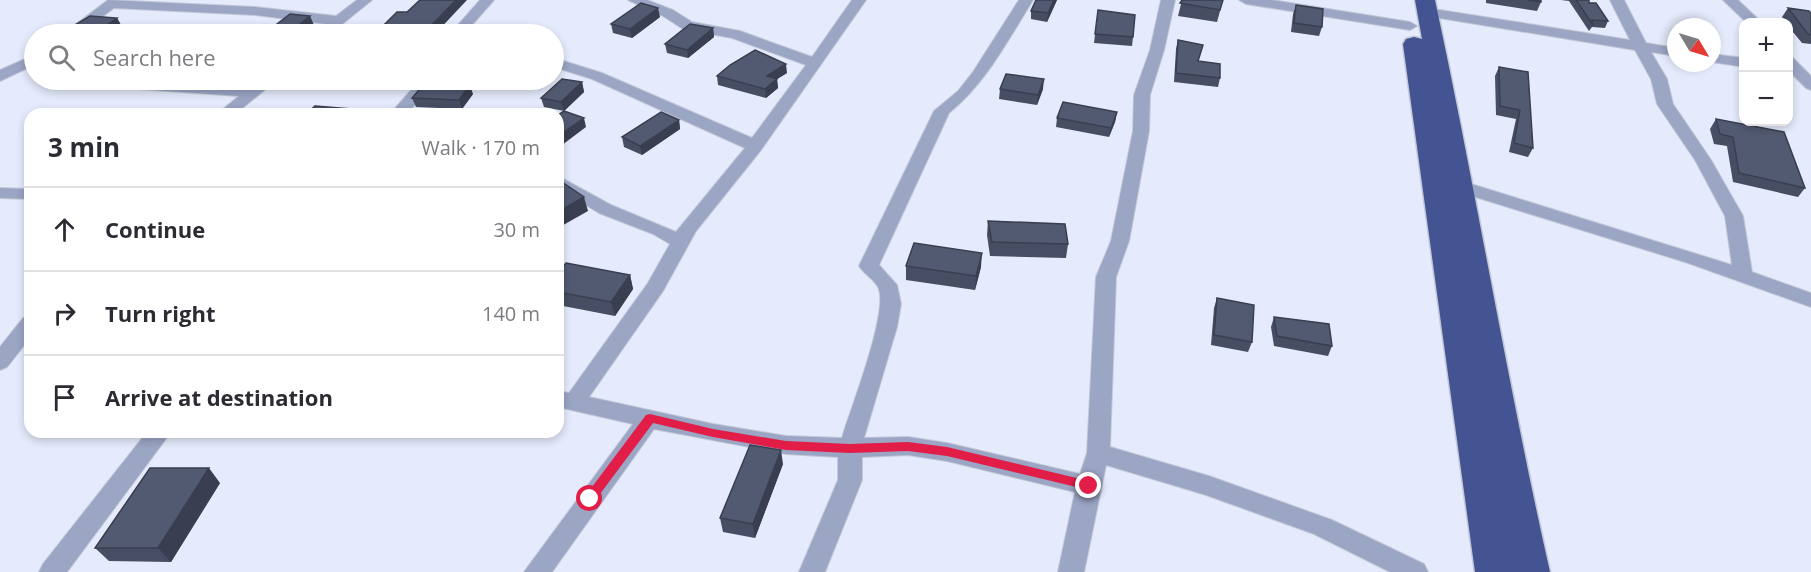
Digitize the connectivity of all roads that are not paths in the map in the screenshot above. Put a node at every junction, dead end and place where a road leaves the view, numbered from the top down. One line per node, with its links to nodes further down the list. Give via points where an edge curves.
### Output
1 (365, 0): 13 (street)
2 (487, 0): 16 (street)
3 (635, 0): 21 (street, via 672,9 688,26 735,34)
4 (859, 0): 21 (street)
5 (1026, 0): 47 (street, via 979,74 942,111 872,256 869,266 887,285 891,304)
6 (1168, 0): 48 (street, via 1142,95 1141,131 1120,241 1106,277)
7 (1246, 0): 11 (street)
8 (1617, 0): 17 (street)
9 (1730, 0): 12 (street)
10 (114, 2): 13 (street, via 255,10); 14 (street)
11 (1417, 9): 17 (street); 36 (highway); 55 (highway, via 1434,165 1477,473)
12 (1750, 18)
13 (339, 21): 15 (street)
14 (84, 24)
15 (335, 24)
16 (466, 24)
17 (1640, 46): 18 (street); 40 (street, via 1651,61 1668,110 1703,160 1734,216)
18 (1667, 50)
19 (1721, 59): 20 (street)
20 (1739, 62)
21 (815, 63): 34 (street)
22 (24, 64): 25 (street)
23 (564, 66): 34 (street)
24 (1793, 68): 27 (street)
25 (2, 75): 26 (street)
26 (24, 76)
27 (1811, 85)
28 (225, 90): 31 (street)
29 (256, 90): 31 (street)
30 (419, 90): 33 (street)
31 (254, 92): 32 (street)
32 (233, 108)
33 (403, 108)
34 (755, 146): 39 (street, via 688,228)
35 (564, 185): 39 (street, via 605,209)
36 (1462, 187): 40 (street); 56 (highway)
37 (0, 193): 38 (street)
38 (24, 194)
39 (681, 243): 44 (street, via 656,286)
40 (1743, 275): 41 (street)
41 (1811, 300)
42 (24, 331): 43 (street)
43 (0, 362)
44 (566, 400): 45 (street)
45 (650, 418): 47 (street, via 786,445); 51 (street)
46 (155, 438): 50 (street)
47 (850, 448): 49 (street, via 908,446 947,452); 52 (street, via 850,480)
48 (1098, 453): 49 (street); 54 (street, via 1209,486 1323,527)
49 (1089, 486): 53 (street)
50 (52, 572)
51 (537, 572)
52 (812, 572)
53 (1071, 572)
54 (1415, 572)
55 (1495, 572)
56 (1530, 572)

